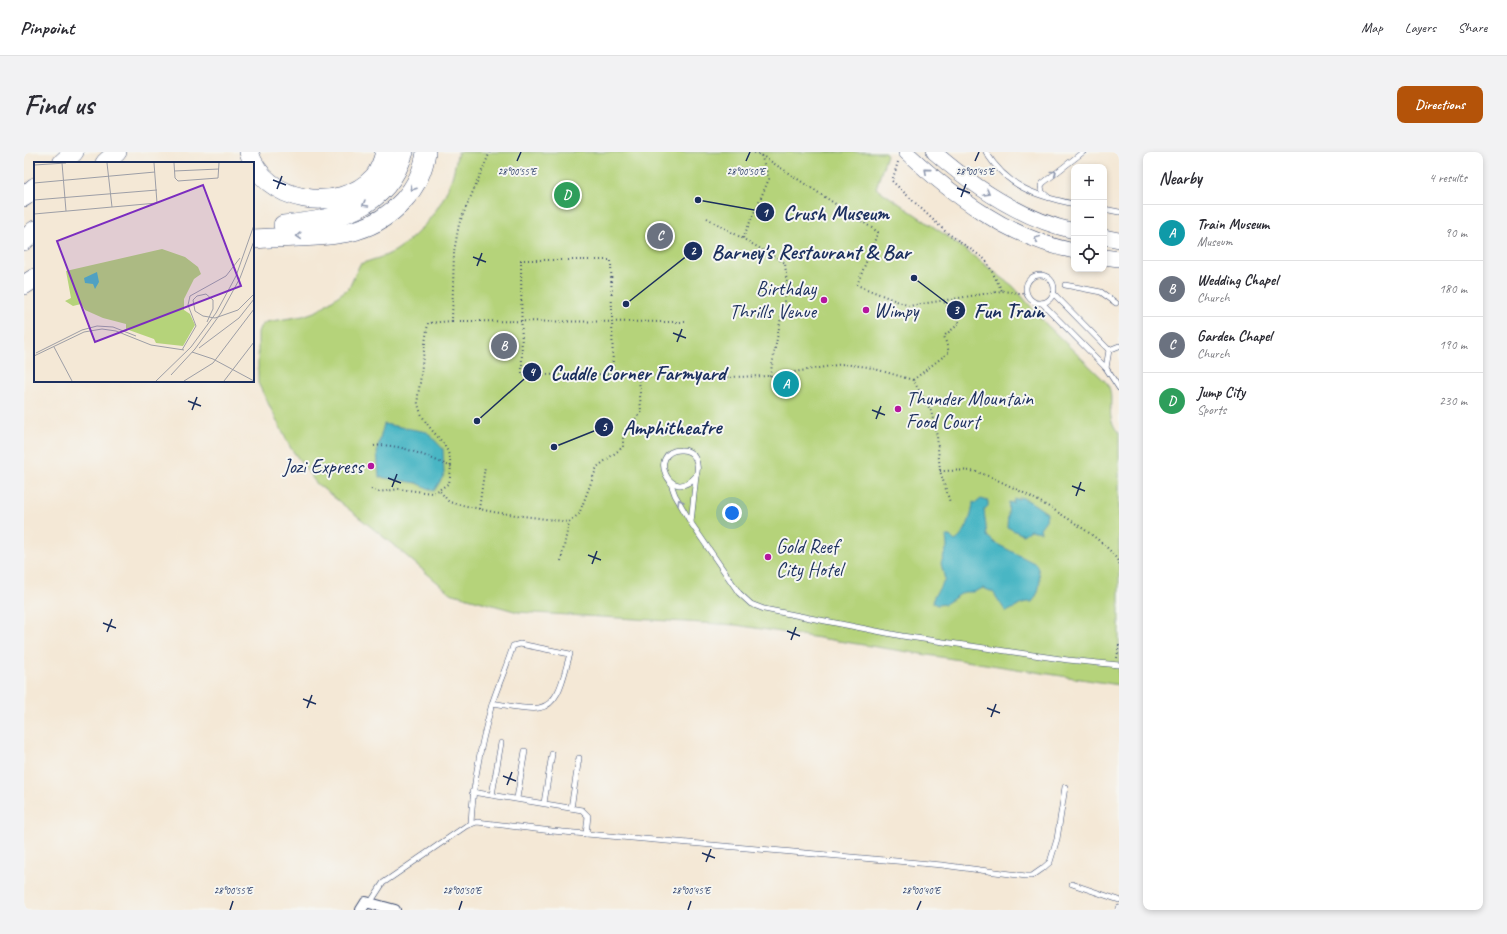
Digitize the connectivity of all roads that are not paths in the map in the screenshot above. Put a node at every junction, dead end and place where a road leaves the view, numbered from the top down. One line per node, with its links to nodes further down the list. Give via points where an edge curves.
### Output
1 (74, 152): 11 (highway)
2 (117, 152): 12 (highway)
3 (249, 152): 4 (highway, via 262,174 276,188 293,197 316,200 340,196 360,188 374,176)
4 (385, 152)
5 (404, 152): 19 (highway, one-way to 19, via 388,184 370,201 351,212 333,218)
6 (426, 152): 23 (highway, one-way to 23, via 421,171 402,203 373,224 339,233)
7 (934, 152): 20 (main road, one-way to 20, via 975,185 1005,204)
8 (986, 152): 15 (lane, via 1010,181 1039,196)
9 (1083, 152): 15 (lane, one-way to 9, via 1042,192 1043,183)
10 (902, 156): 26 (main road, one-way to 10, via 1020,232 989,216)
11 (63, 162)
12 (106, 162)
13 (34, 188): 14 (highway)
14 (24, 197)
15 (1051, 199): 16 (lane)
16 (1071, 203)
17 (1107, 210): 18 (lane)
18 (1119, 212)
19 (254, 227)
20 (1071, 230)
21 (34, 231): 25 (highway)
22 (1107, 238): 24 (main road)
23 (254, 239)
24 (1119, 240)
25 (24, 241)
26 (1071, 250)
27 (1107, 257): 28 (main road)
28 (1119, 259)
29 (34, 279): 30 (highway)
30 (24, 284)
31 (1065, 285): 34 (lane, via 1101,292)
32 (1053, 293): 33 (lane, via 1050,299); 33 (lane, via 1052,282 1045,277 1036,276 1029,281 1027,294 1033,301); 36 (lane)
33 (1042, 303): 37 (lane)
34 (1116, 303)
35 (1119, 346): 36 (lane)
36 (1109, 350): 37 (lane)
37 (1106, 368): 38 (lane)
38 (1119, 388)
39 (696, 476): 40 (lane, via 687,484 675,484); 40 (lane, via 698,465 693,454 676,450 664,461 664,472); 41 (lane)
40 (670, 481): 41 (lane, one-way to 40)
41 (691, 523): 42 (lane, via 739,593 751,604 764,610 902,636)
42 (1118, 665)
43 (492, 703): 43 (lane, via 538,709 551,704 558,693 570,654 516,644); 49 (lane)
44 (501, 743): 50 (lane)
45 (525, 751): 51 (lane)
46 (552, 754): 52 (lane)
47 (579, 758): 53 (lane)
48 (1065, 787): 55 (lane, via 1050,862 1032,876 1014,876 942,864)
49 (472, 792): 50 (lane); 54 (lane)
50 (492, 795): 51 (lane)
51 (517, 798): 52 (lane)
52 (544, 803): 53 (lane)
53 (571, 808): 55 (lane, via 582,810 588,816)
54 (471, 823): 55 (lane, via 486,822); 58 (lane, via 383,883)
55 (586, 834)
56 (1072, 884): 57 (lane)
57 (1119, 900)
58 (365, 905): 59 (street)
59 (395, 910)

